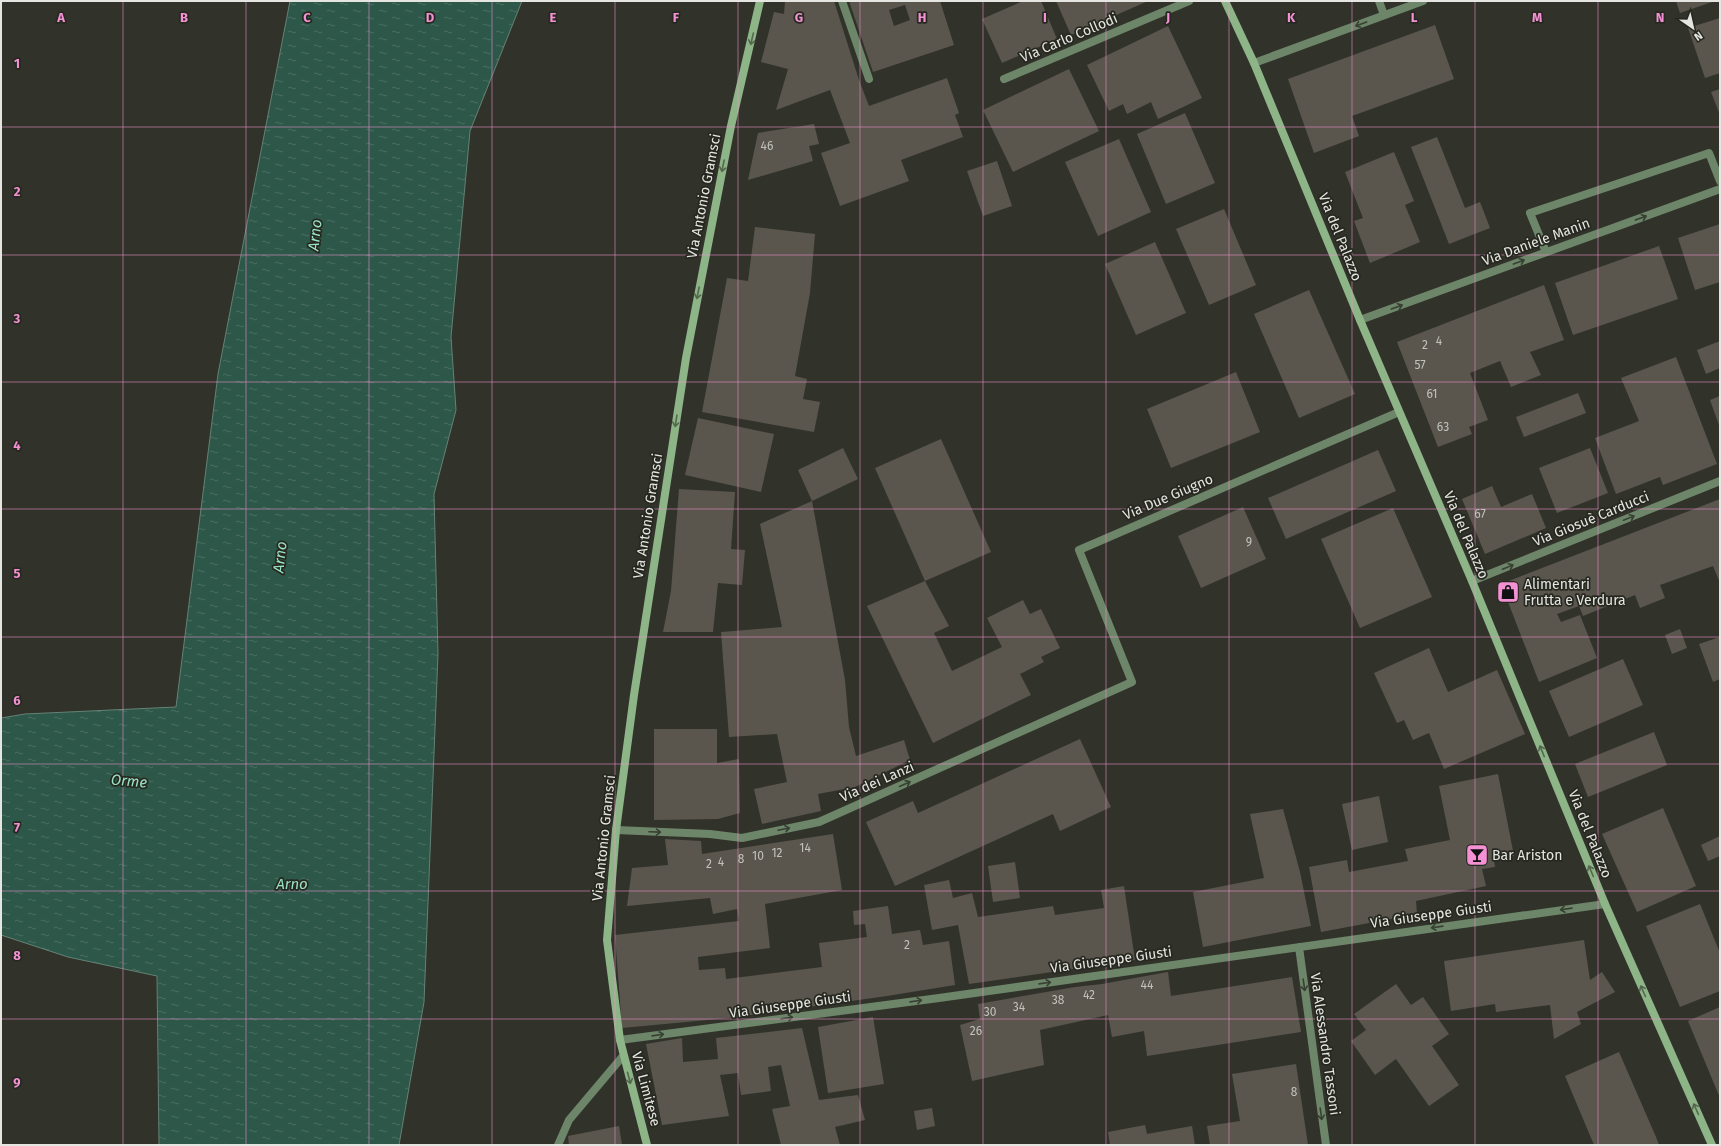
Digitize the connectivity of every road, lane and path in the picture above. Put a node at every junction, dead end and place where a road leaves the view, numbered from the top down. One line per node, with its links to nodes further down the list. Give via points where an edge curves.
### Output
1 (760, 1): 19 (main road, Via Antonio Gramsci, one-way to 19, via 731,126 686,358)
2 (842, 1): 9 (street)
3 (1189, 1): 10 (street, Via Carlo Collodi)
4 (1225, 1): 8 (main road, Via del Palazzo)
5 (1379, 1): 7 (street)
6 (1424, 1): 7 (street)
7 (1384, 15): 8 (street, one-way to 8)
8 (1254, 62): 14 (main road, Via del Palazzo)
9 (869, 79)
10 (1004, 79)
11 (1720, 181): 13 (street, via 1709,153 1530,213)
12 (1720, 189): 13 (street, Via Daniele Manin, one-way to 12)
13 (1546, 252): 14 (street, Via Daniele Manin, one-way to 13)
14 (1360, 320): 15 (main road, Via del Palazzo)
15 (1399, 412): 17 (main road, Via del Palazzo); 18 (street, Via Due Giugno, via 1079,550)
16 (1720, 481): 17 (street, Via Giosuè Carducci, one-way to 16)
17 (1472, 581): 20 (main road, Via del Palazzo, one-way to 17)
18 (1132, 682): 19 (street, Via dei Lanzi, one-way to 18, via 742,838 819,822)
19 (616, 830): 22 (main road, Via Antonio Gramsci, via 607,940)
20 (1605, 904): 21 (street, Via Giuseppe Giusti, one-way to 21); 27 (main road, Via del Palazzo, one-way to 20)
21 (1299, 947): 22 (street, Via Giuseppe Giusti, one-way to 21); 26 (street, Via Alessandro Tassoni, one-way to 26)
22 (620, 1040): 23 (main road, Via Limitese)
23 (623, 1056): 24 (street, via 569,1120); 25 (main road, Via Limitese, one-way to 25)
24 (558, 1145)
25 (647, 1145)
26 (1326, 1145)
27 (1712, 1145)

